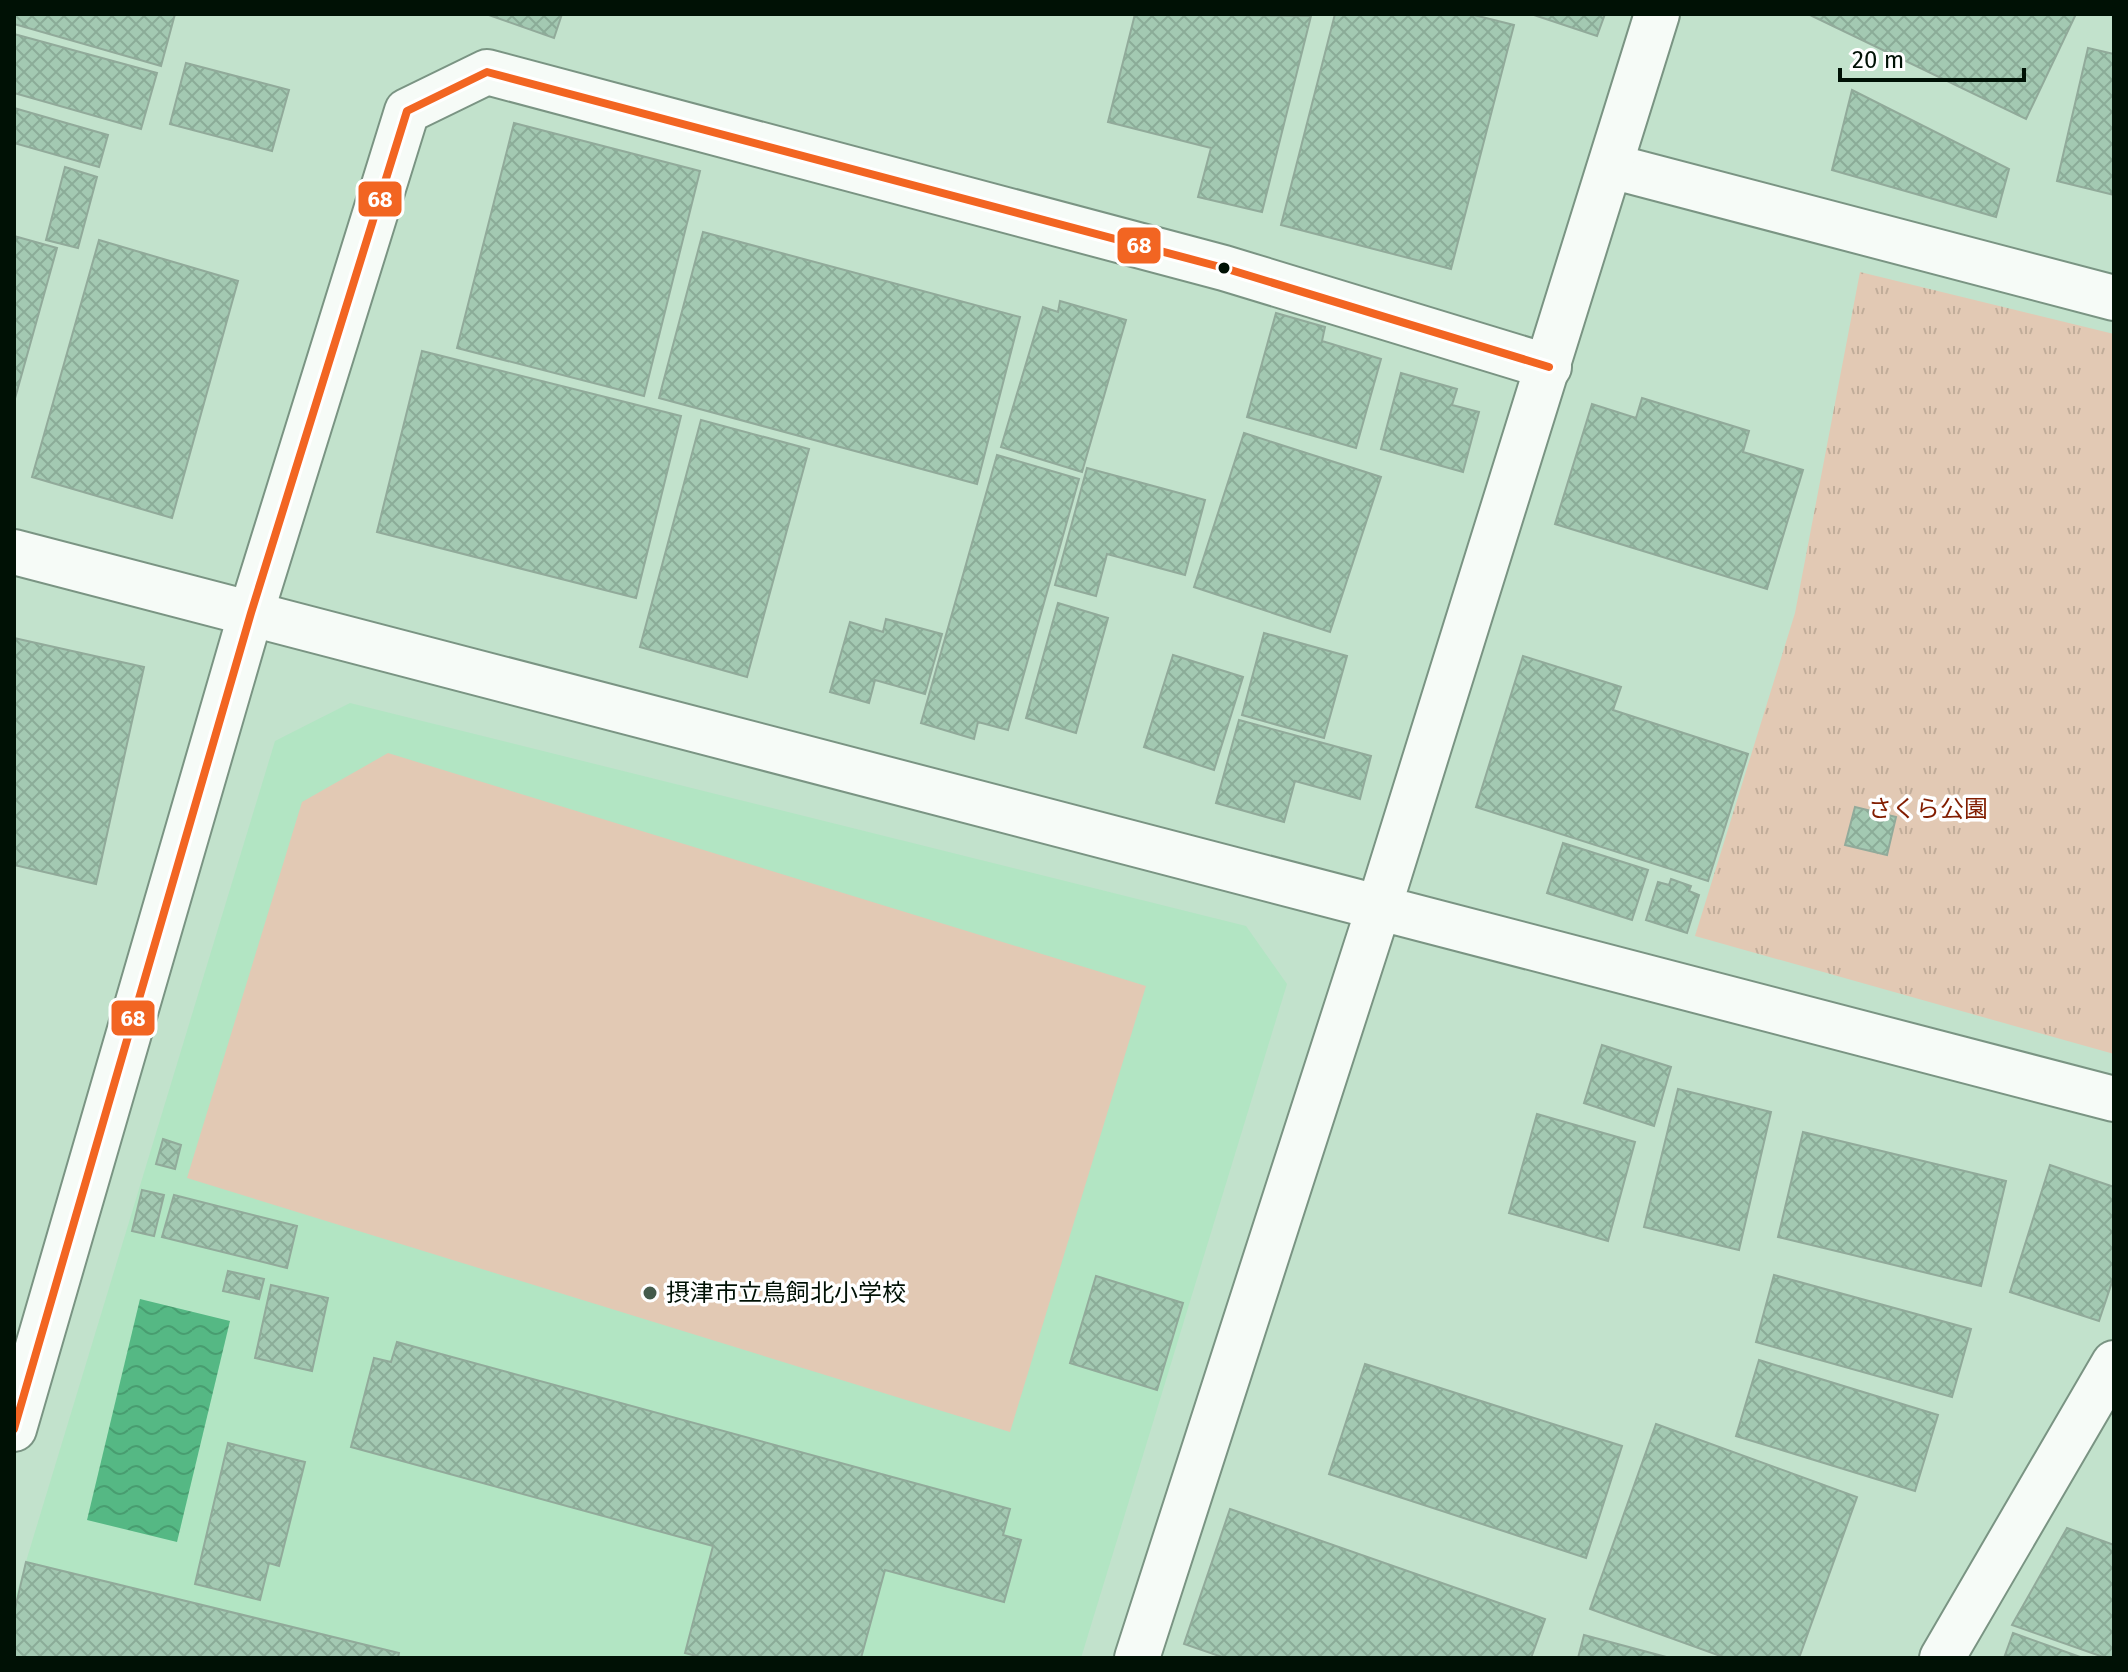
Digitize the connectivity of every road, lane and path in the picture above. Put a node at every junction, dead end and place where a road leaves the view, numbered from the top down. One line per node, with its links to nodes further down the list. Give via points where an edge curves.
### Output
1 (1657, 14): 2 (street)
2 (1611, 166): 3 (street); 4 (street)
3 (2114, 298)
4 (1549, 367): 6 (street, via 1224,268 487,72 407,111); 7 (street)
5 (14, 552): 6 (street)
6 (251, 613): 7 (street); 10 (street)
7 (1379, 907): 8 (street); 11 (street)
8 (2114, 1099)
9 (2114, 1363): 12 (street)
10 (14, 1429)
11 (1137, 1658)
12 (1942, 1658)

